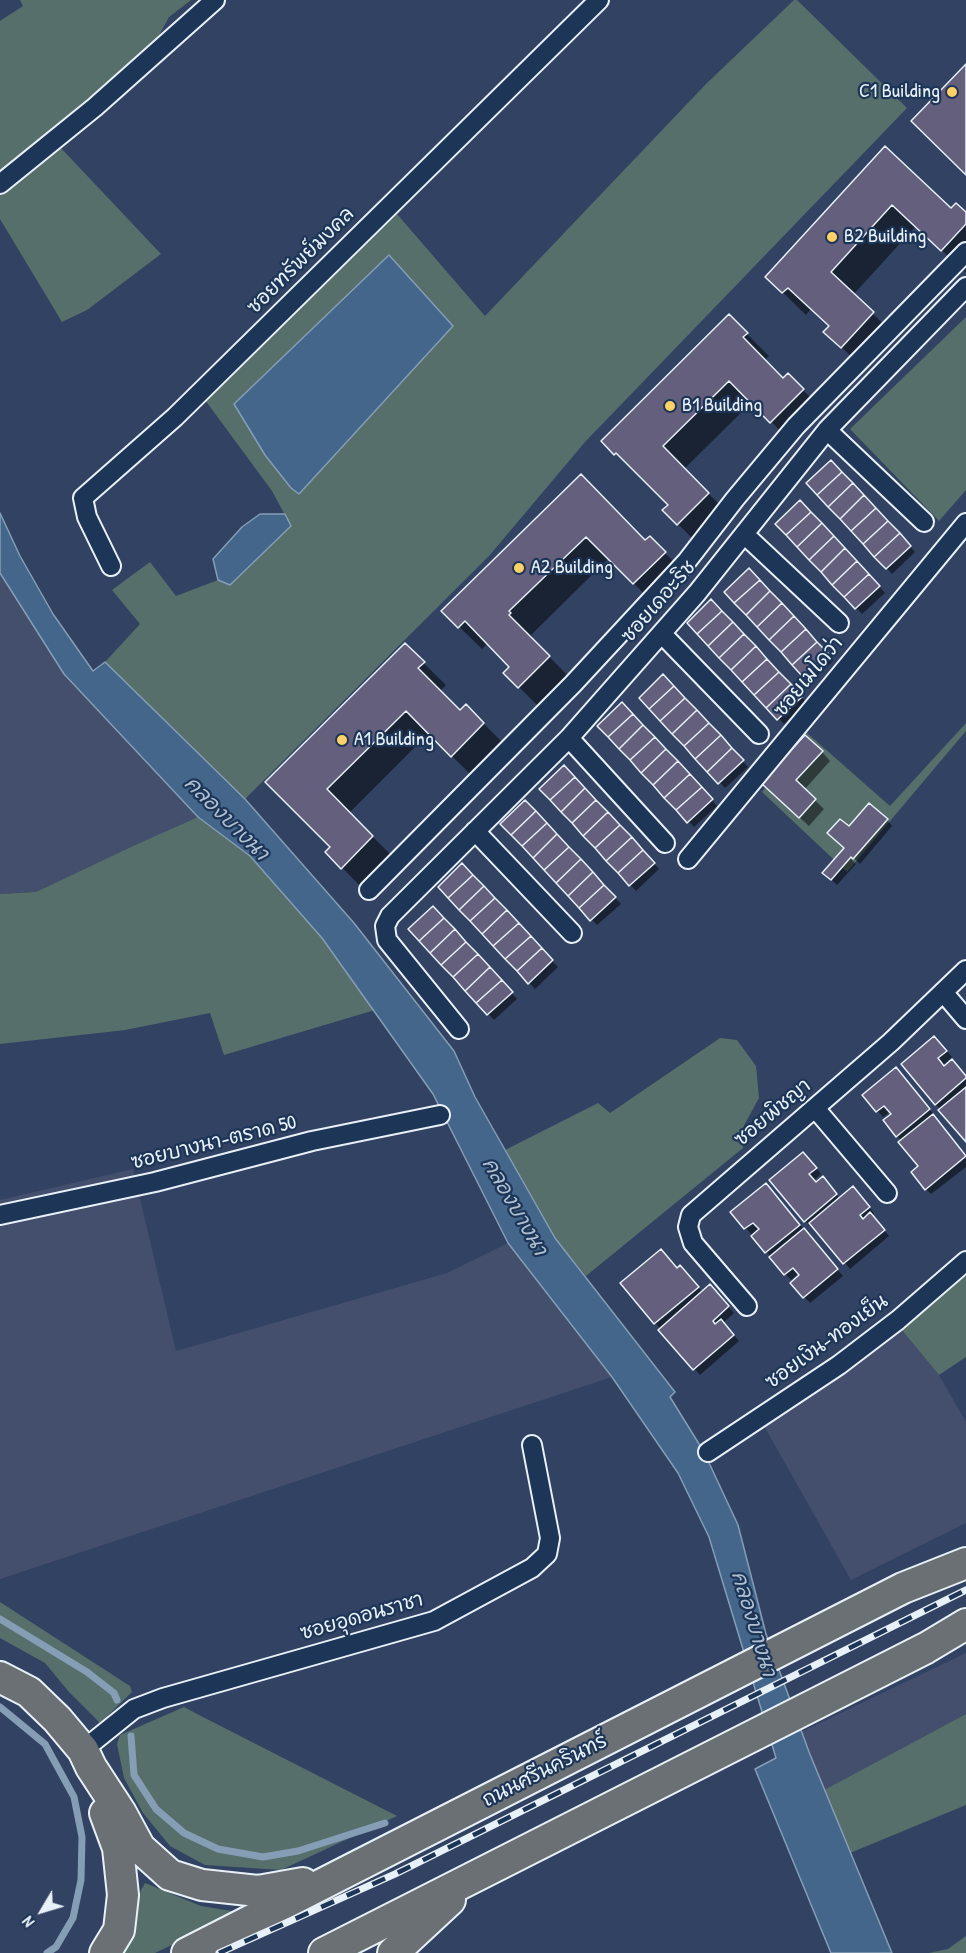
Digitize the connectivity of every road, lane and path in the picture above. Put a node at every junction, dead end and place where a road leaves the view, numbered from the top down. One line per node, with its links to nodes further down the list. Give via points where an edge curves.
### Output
1 (215, 0): 3 (street)
2 (598, 0): 10 (street, ซอยทรัพย์มงคล, via 184,408 83,498 87,517)
3 (0, 184)
4 (966, 252): 18 (street, via 796,426 687,561 573,684)
5 (966, 287): 6 (street, ซอยเดอะริช)
6 (827, 430): 7 (street); 9 (street, ซอยเดอะริช)
7 (924, 522)
8 (966, 523): 17 (street, ซอยเมโดว่า)
9 (744, 534): 11 (street); 12 (street, ซอยเดอะริช)
10 (111, 566)
11 (839, 624)
12 (662, 634): 13 (street); 14 (street, ซอยเดอะริช)
13 (759, 734)
14 (569, 738): 15 (street, ซอยเดอะริช); 16 (street)
15 (475, 831): 19 (street); 23 (street, ซอยเดอะริช, via 390,916 385,926 387,940)
16 (665, 843)
17 (688, 859)
18 (369, 890)
19 (572, 933)
20 (966, 970): 21 (street, ซอยพิชญา)
21 (943, 992): 22 (street); 24 (street, ซอยพิชญา)
22 (966, 1019)
23 (459, 1029)
24 (815, 1108): 26 (street); 29 (street, ซอยพิชญา, via 691,1215 688,1227 693,1243)
25 (440, 1115): 27 (street, ซอยบางนา-ตราด 50, via 312,1141 155,1182)
26 (887, 1193)
27 (0, 1215)
28 (966, 1262): 31 (street, ซอยเงิน-ทองเย็น, via 839,1365)
29 (747, 1306)
30 (532, 1445): 39 (street, ซอยอุดอนราชา, via 550,1538 547,1554 532,1568 434,1621 134,1710)
31 (708, 1452)
32 (966, 1548): 34 (main road, ถนนศรีนครินทร์)
33 (966, 1563): 34 (main road, ถนนศรีนครินทร์)
34 (903, 1588): 41 (main road, ถนนศรีนครินทร์)
35 (966, 1624): 37 (main road)
36 (966, 1635): 37 (main road)
37 (926, 1648): 40 (main road)
38 (0, 1677): 39 (main road, via 29,1692 57,1719)
39 (87, 1759): 41 (main road, via 140,1848 170,1875 202,1885 258,1891); 42 (main road, via 118,1848 123,1895 119,1930)
40 (476, 1875): 44 (main road); 45 (main road)
41 (333, 1877): 43 (main road, ถนนศรีนครินทร์)
42 (105, 1953)
43 (187, 1953)
44 (324, 1953)
45 (393, 1953)

